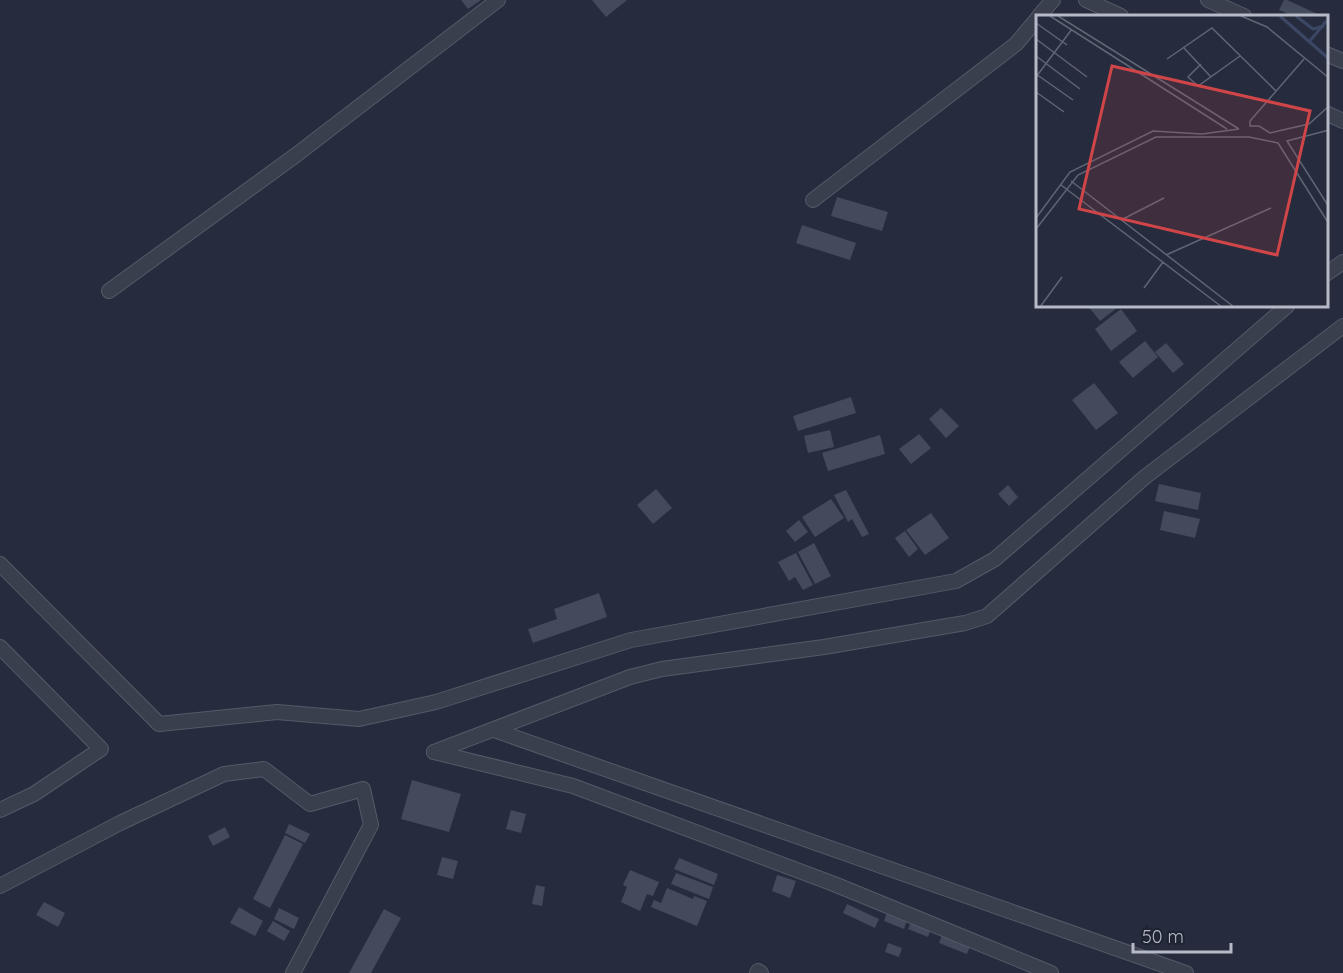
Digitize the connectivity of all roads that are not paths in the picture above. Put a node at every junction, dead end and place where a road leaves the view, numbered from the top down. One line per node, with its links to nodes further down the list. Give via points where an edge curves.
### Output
1 (498, 0): 16 (street, via 296,155)
2 (1053, 0): 5 (street)
3 (1086, 0): 6 (street)
4 (1208, 0): 7 (street)
5 (1040, 15)
6 (1119, 15)
7 (1242, 15)
8 (1036, 20): 13 (street, via 1016,44)
9 (1328, 55): 10 (street)
10 (1343, 61)
11 (1328, 114): 12 (street)
12 (1343, 121)
13 (813, 200)
14 (1343, 262): 15 (street)
15 (1328, 273)
16 (109, 291)
17 (1285, 308): 19 (street, via 995,559 956,581 631,640 436,702 359,719 278,712 159,724)
18 (1343, 326): 21 (street, via 1145,477 987,616 824,647 662,669 630,677)
19 (0, 564)
20 (0, 647): 22 (street, via 101,749 34,794)
21 (494, 730): 25 (street, via 434,752 573,786); 26 (street)
22 (0, 810)
23 (0, 886): 24 (street, via 224,774 264,770 310,804 363,789 372,825)
24 (293, 973)
25 (1051, 973)
26 (1186, 973)

